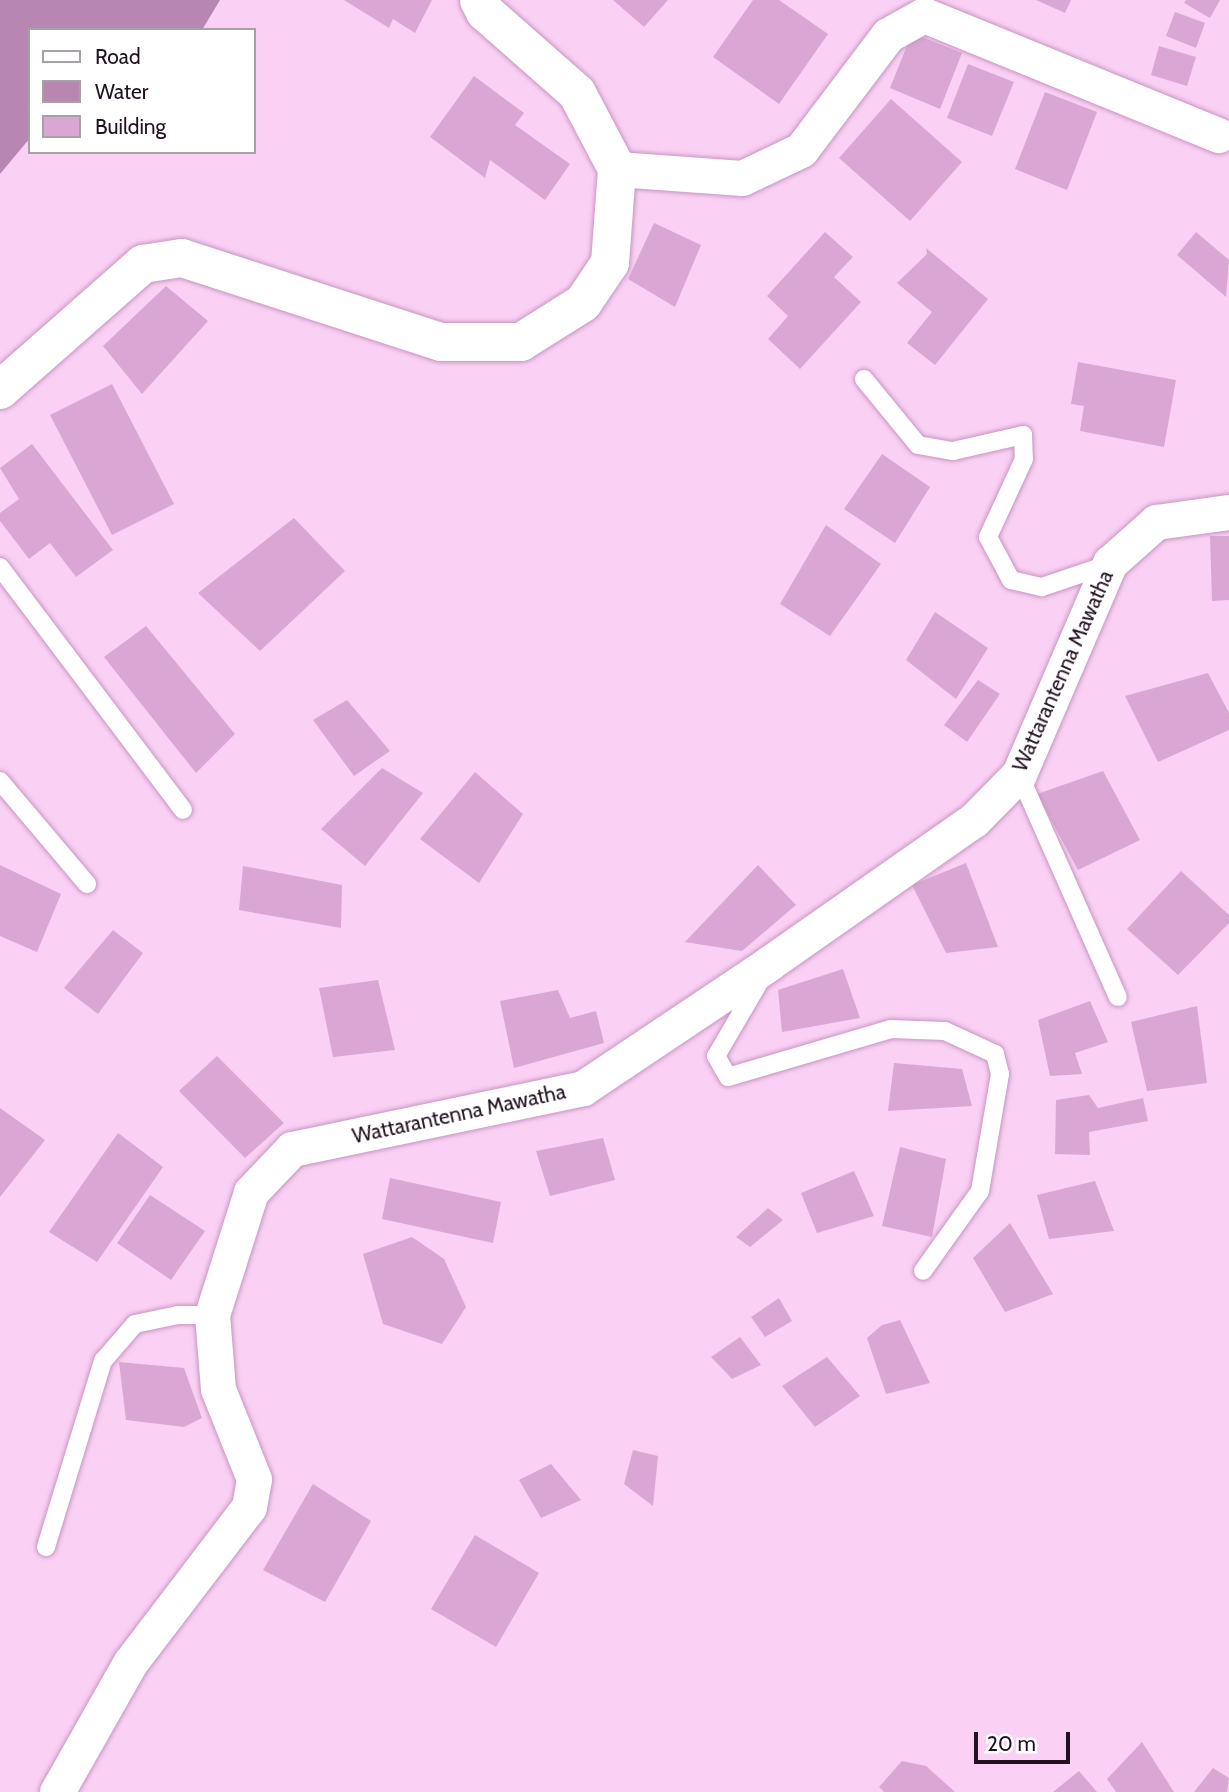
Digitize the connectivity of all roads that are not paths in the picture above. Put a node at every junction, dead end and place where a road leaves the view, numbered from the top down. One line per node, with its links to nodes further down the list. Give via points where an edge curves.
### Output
1 (480, 0): 3 (street, via 485,12 577,93)
2 (1218, 135): 3 (street, via 924,15 888,35 801,150 742,178)
3 (617, 169): 5 (street, via 610,263 583,303 521,342 441,342 182,258 143,264)
4 (864, 379): 7 (lane, via 918,445 953,451 1023,435 1024,459 988,537 1011,580 1042,587)
5 (0, 390)
6 (1229, 512): 7 (street, Wattarantenna Mawatha, via 1156,522)
7 (1110, 564): 9 (street, Wattarantenna Mawatha)
8 (0, 566): 11 (lane)
9 (1019, 774): 13 (street, Wattarantenna Mawatha, via 974,820); 14 (lane)
10 (0, 781): 12 (lane)
11 (183, 810)
12 (87, 884)
13 (768, 964): 15 (lane, via 716,1056 728,1077 891,1029 945,1031 995,1054 1000,1074 980,1191); 16 (street, Wattarantenna Mawatha, via 583,1088 292,1149 251,1192)
14 (1118, 997)
15 (923, 1271)
16 (212, 1315): 17 (lane, via 178,1315 135,1324 103,1361); 18 (street, Wattarantenna Mawatha, via 218,1389 254,1479 249,1507 130,1663)
17 (46, 1548)
18 (57, 1792)

